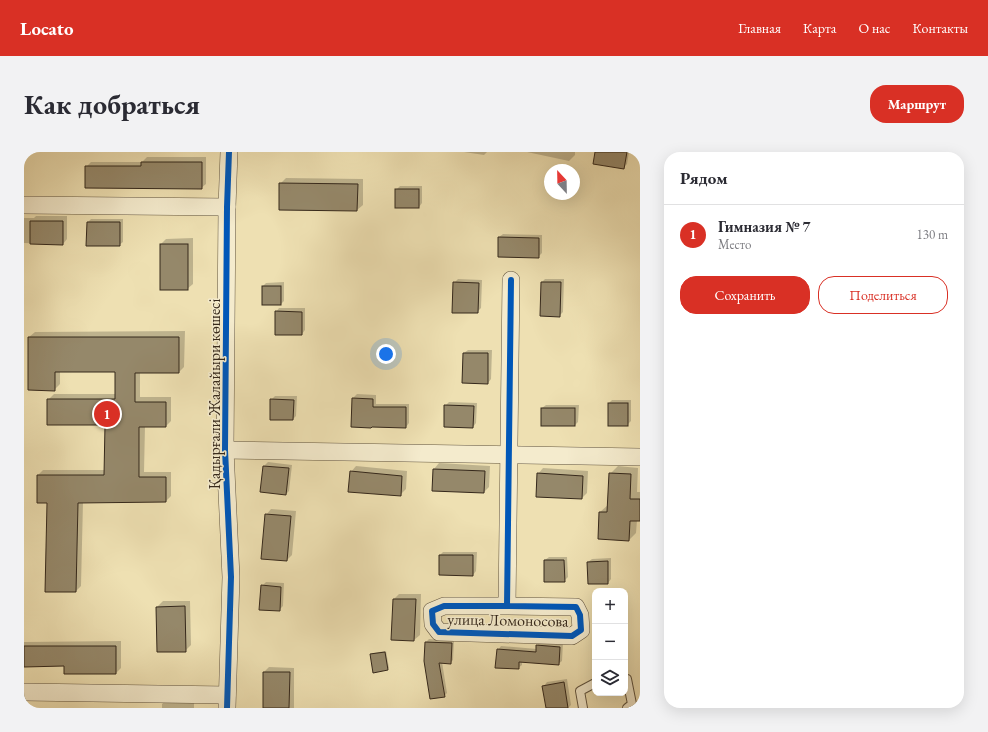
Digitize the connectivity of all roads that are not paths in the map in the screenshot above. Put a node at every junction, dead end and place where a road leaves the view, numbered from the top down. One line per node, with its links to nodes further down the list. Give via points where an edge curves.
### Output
1 (229, 152): 3 (street, Қадырғали Жалайыри көшесі)
2 (24, 205): 3 (street)
3 (227, 207): 5 (street, Қадырғали Жалайыри көшесі)
4 (511, 280): 6 (street, улица Ломоносова)
5 (225, 450): 6 (street); 12 (street, Қадырғали Жалайыри көшесі, via 230,577)
6 (510, 455): 7 (street); 8 (street, улица Ломоносова)
7 (640, 457)
8 (507, 606): 8 (street, улица Ломоносова, via 444,606 432,611 433,624 439,632 572,636 581,630 580,615 576,607)
9 (592, 685): 13 (lane, via 580,691)
10 (628, 687): 14 (lane, via 632,704)
11 (24, 692): 12 (street)
12 (227, 702)
13 (583, 708)
14 (627, 708)

